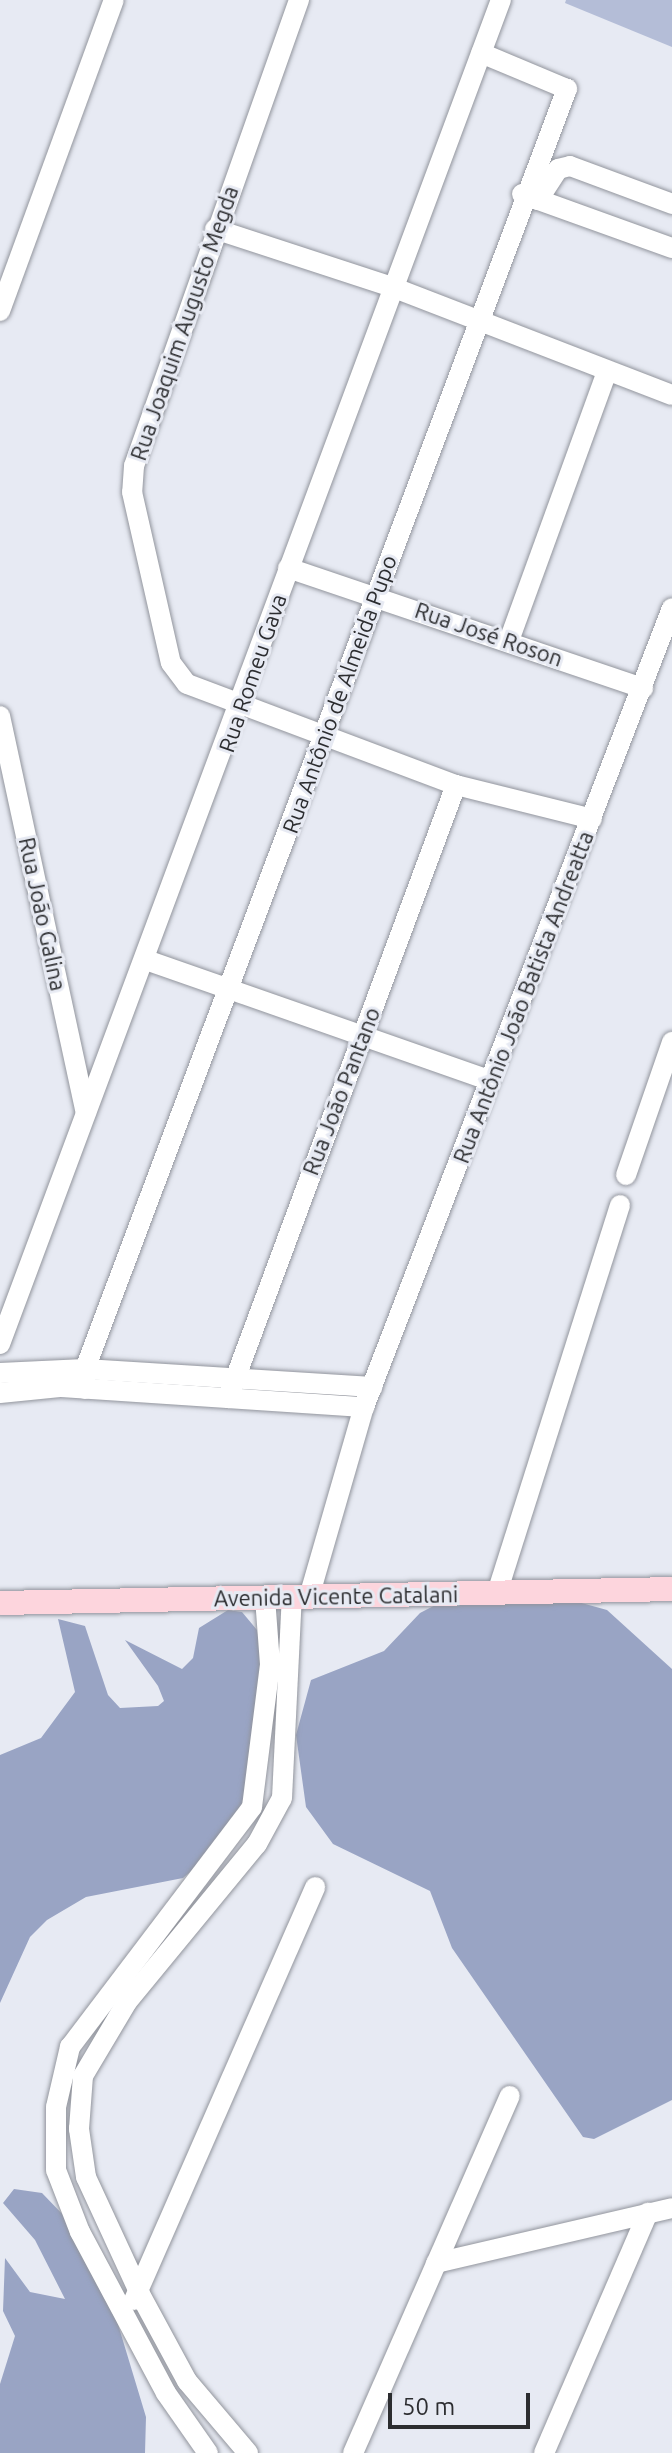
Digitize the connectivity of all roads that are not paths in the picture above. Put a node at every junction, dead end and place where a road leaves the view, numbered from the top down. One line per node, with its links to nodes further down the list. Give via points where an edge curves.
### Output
1 (114, 0): 10 (street)
2 (299, 0): 7 (street, Rua Joaquim Augusto Megda)
3 (501, 0): 4 (street, Rua Romeu Gava)
4 (481, 53): 5 (street, Rua Antônio de Almeida Pupo, via 567,89); 9 (street, Rua Romeu Gava)
5 (530, 197): 6 (street, via 558,169 570,166); 8 (street); 11 (street, Rua Antônio de Almeida Pupo)
6 (672, 204)
7 (215, 229): 9 (street); 19 (street, Rua Joaquim Augusto Megda, via 134,466 132,492 171,663 187,684)
8 (672, 248)
9 (392, 287): 11 (street); 14 (street, Rua Romeu Gava)
10 (0, 311)
11 (477, 319): 12 (street); 15 (street, Rua Antônio de Almeida Pupo)
12 (607, 372): 13 (street); 17 (street)
13 (672, 395)
14 (288, 568): 15 (street, Rua José Roson); 19 (street, Rua Romeu Gava)
15 (373, 595): 17 (street, Rua José Roson); 21 (street, Rua Antônio de Almeida Pupo)
16 (672, 608): 18 (street, Rua Antônio João Batista Andreatta)
17 (510, 638): 18 (street, Rua José Roson)
18 (643, 688): 23 (street, Rua Antônio João Batista Andreatta)
19 (243, 705): 21 (street, Rua Joaquim Augusto Megda); 24 (street, Rua Romeu Gava)
20 (0, 716): 29 (street, Rua João Galina)
21 (329, 737): 22 (street, Rua Joaquim Augusto Megda); 25 (street, Rua Antônio de Almeida Pupo)
22 (456, 785): 23 (street, Rua Joaquim Augusto Megda); 26 (street, Rua João Pantano)
23 (592, 819): 28 (street, Rua Antônio João Batista Andreatta)
24 (146, 960): 25 (street); 29 (street, Rua Romeu Gava)
25 (228, 988): 26 (street); 34 (street, Rua Antônio de Almeida Pupo)
26 (363, 1034): 28 (street); 36 (street, Rua João Pantano)
27 (672, 1042): 30 (street)
28 (489, 1080): 35 (street, Rua Antônio João Batista Andreatta)
29 (86, 1113): 32 (street, Rua Romeu Gava)
30 (626, 1175)
31 (620, 1205): 40 (street)
32 (0, 1342)
33 (0, 1373): 34 (street)
34 (85, 1379): 36 (street); 37 (street)
35 (372, 1387): 36 (street); 38 (street, Rua Antônio João Batista Andreatta)
36 (229, 1388): 38 (street)
37 (0, 1393)
38 (364, 1407): 41 (street)
39 (672, 1589): 40 (main road, Avenida Vicente Catalani)
40 (497, 1593): 41 (main road, Avenida Vicente Catalani)
41 (301, 1597): 42 (main road, Avenida Vicente Catalani); 47 (street, via 282,1798 257,1844 127,2002 83,2076)
42 (265, 1598): 43 (main road, Avenida Vicente Catalani); 46 (street, via 270,1664 252,1807 70,2047)
43 (0, 1603)
44 (315, 1887): 51 (street)
45 (510, 2096): 50 (street)
46 (57, 2099): 47 (street); 52 (street, via 56,2170)
47 (81, 2102): 51 (street, via 86,2177)
48 (672, 2208): 49 (street)
49 (648, 2213): 50 (street); 56 (street)
50 (436, 2263): 55 (street)
51 (140, 2294): 52 (street); 54 (street, via 187,2381)
52 (122, 2310): 53 (street)
53 (208, 2453)
54 (248, 2453)
55 (353, 2453)
56 (544, 2453)

